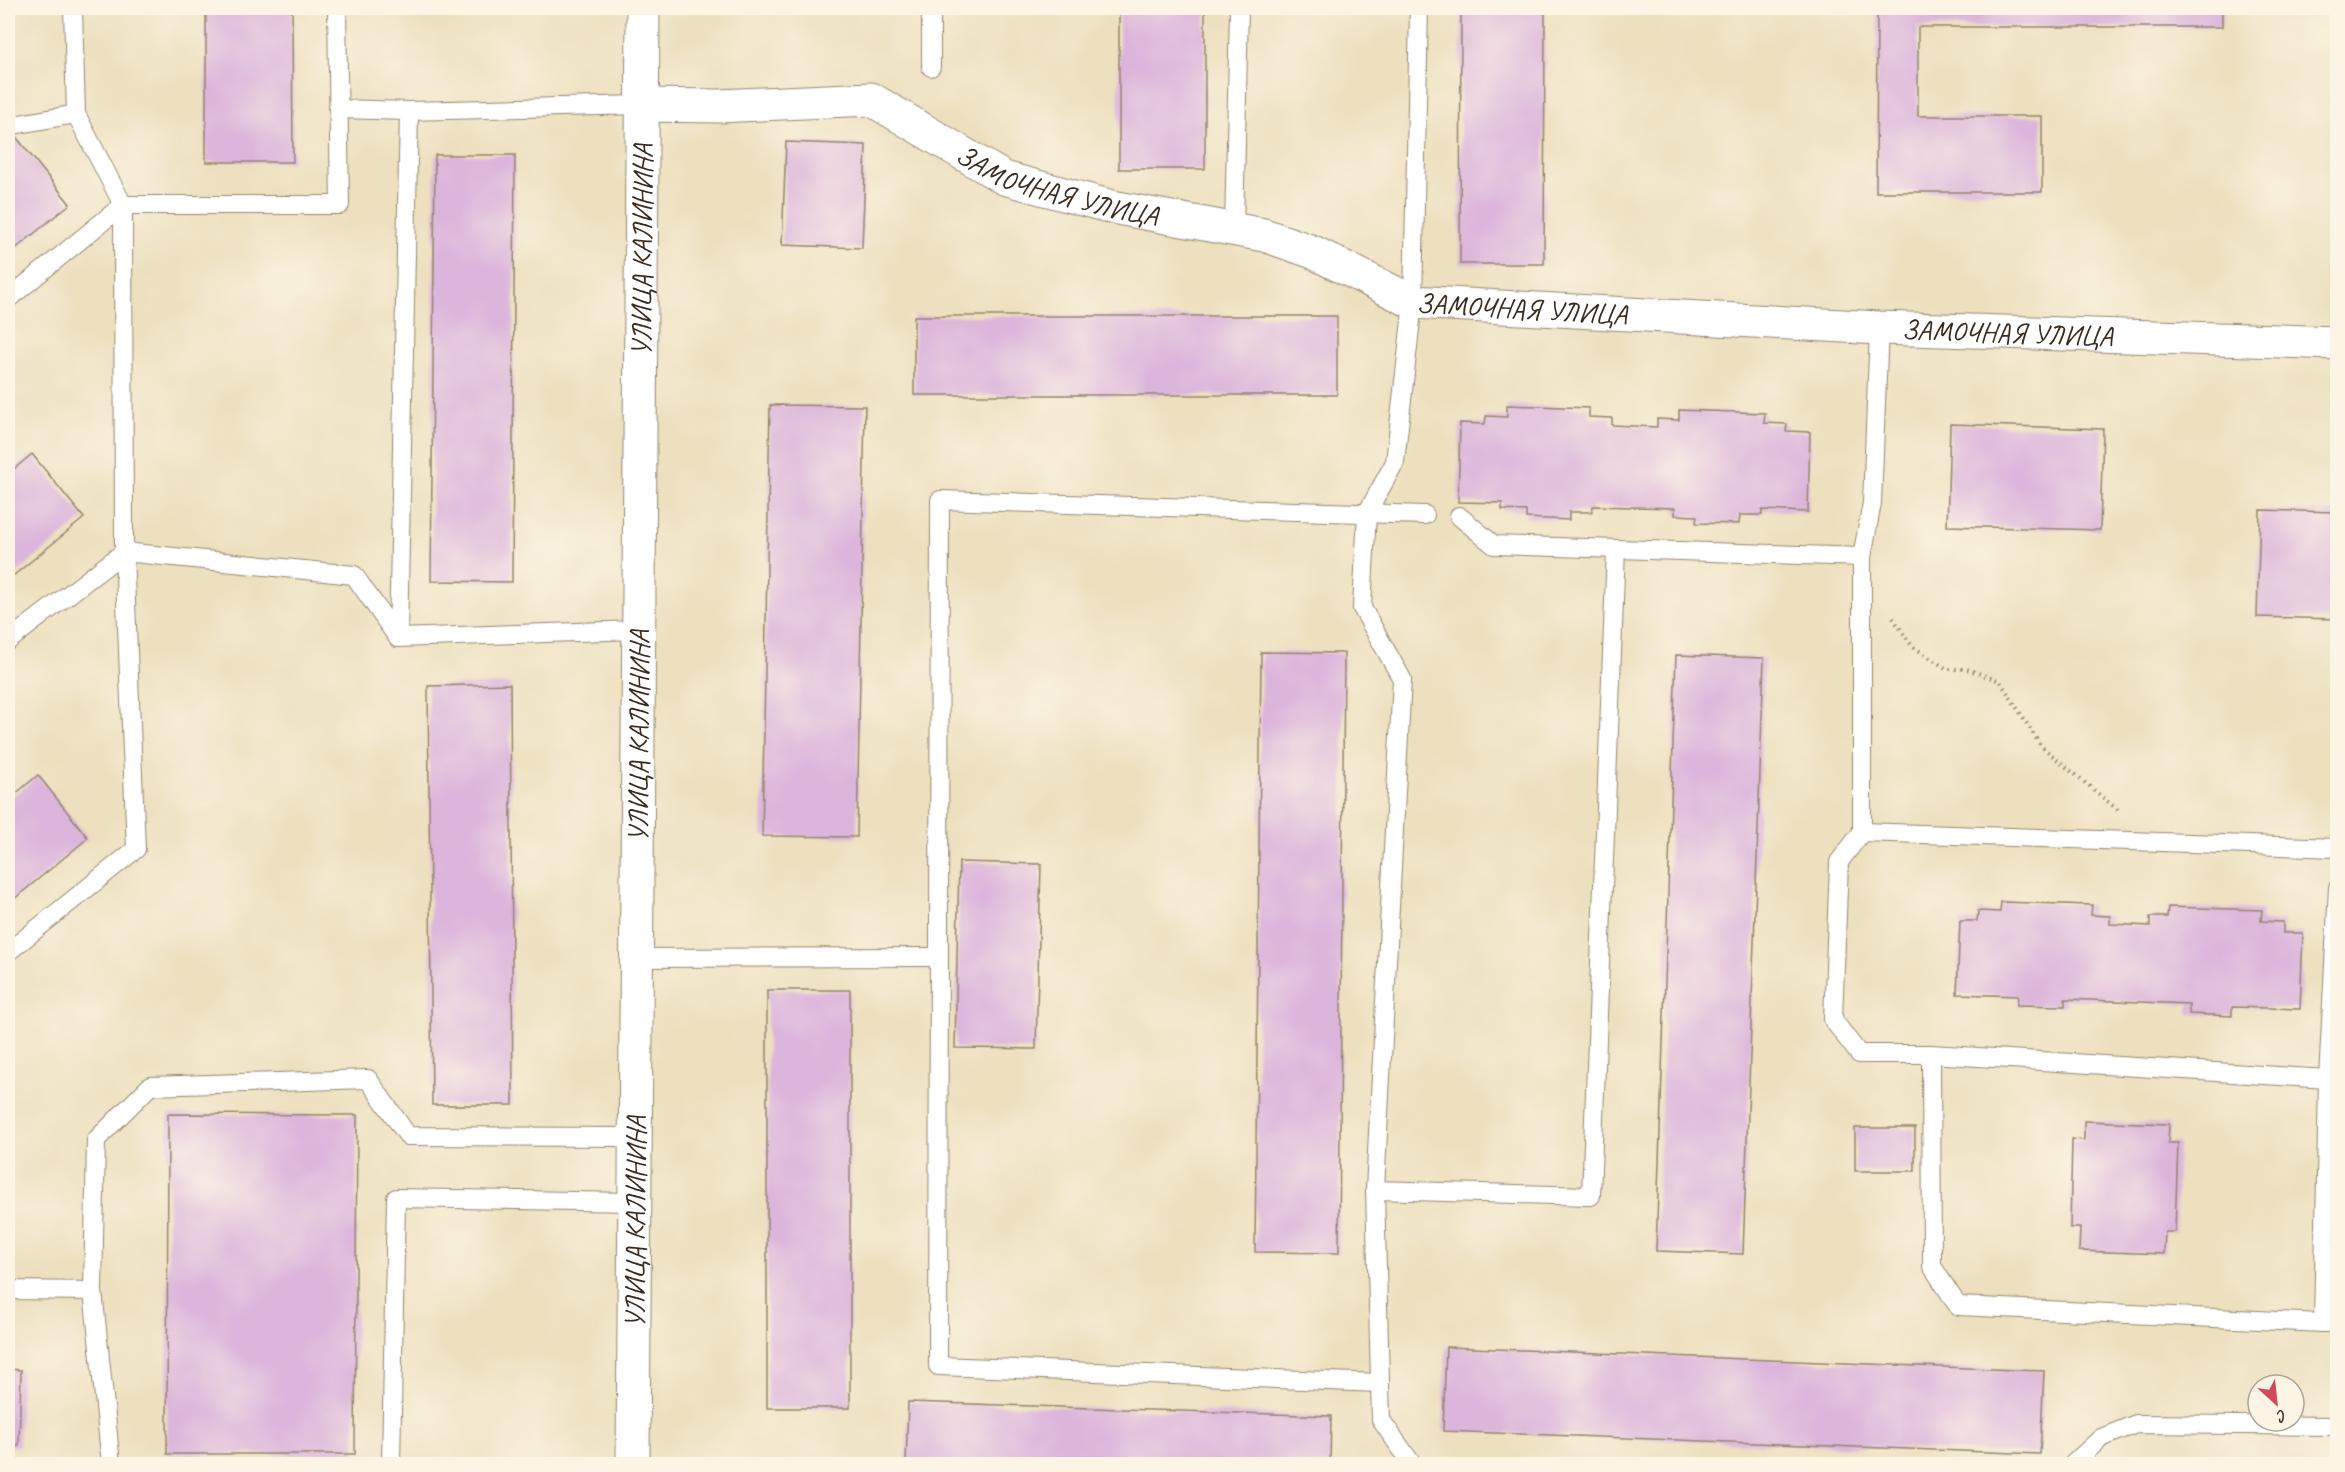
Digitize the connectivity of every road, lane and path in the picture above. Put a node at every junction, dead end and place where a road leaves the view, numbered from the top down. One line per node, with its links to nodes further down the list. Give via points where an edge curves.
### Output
1 (73, 8): 11 (lane)
2 (337, 8): 9 (lane)
3 (643, 8): 8 (street, УЛИЦА КАЛИНИНА)
4 (931, 8): 7 (lane)
5 (1239, 8): 14 (lane)
6 (1419, 8): 16 (lane)
7 (931, 67)
8 (641, 105): 10 (lane); 14 (street, ЗАМОЧНАЯ УЛИЦА, via 719,106 871,99 1004,178 1112,207); 25 (street, УЛИЦА КАЛИНИНА)
9 (338, 109): 10 (lane); 13 (lane, via 340,205)
10 (409, 111): 26 (lane)
11 (76, 114): 12 (lane); 13 (lane)
12 (8, 126)
13 (123, 205): 15 (lane); 23 (lane)
14 (1234, 229): 16 (street, ЗАМОЧНАЯ УЛИЦА, via 1313,252)
15 (8, 298)
16 (1413, 302): 17 (street, ЗАМОЧНАЯ УЛИЦА); 19 (lane, via 1395,462)
17 (1878, 328): 18 (street, ЗАМОЧНАЯ УЛИЦА); 24 (lane, via 1872,503)
18 (2337, 343)
19 (1367, 513): 20 (lane); 33 (lane, via 940,500); 38 (lane, via 1362,608 1402,679)
20 (1425, 515)
21 (1459, 516): 22 (lane, via 1494,545)
22 (1616, 549): 24 (lane); 38 (lane, via 1591,1196)
23 (124, 552): 26 (lane, via 354,575); 27 (lane); 32 (lane, via 136,849)
24 (1862, 564): 28 (path, via 1912,646 1947,669 1967,669 2000,681 2042,746); 29 (lane)
25 (638, 630): 26 (lane); 34 (street, УЛИЦА КАЛИНИНА)
26 (398, 638)
27 (8, 641)
28 (2123, 814)
29 (1862, 832): 30 (lane); 35 (lane, via 1839,862 1833,1020 1859,1054)
30 (2337, 848)
31 (2337, 888): 36 (lane)
32 (8, 952)
33 (939, 957): 34 (lane); 43 (lane, via 938,1366)
34 (635, 958): 37 (street, УЛИЦА КАЛИНИНА)
35 (1931, 1054): 36 (lane); 42 (lane, via 1932,1266 1958,1306)
36 (2328, 1078): 42 (lane)
37 (634, 1137): 39 (street, УЛИЦА КАЛИНИНА); 41 (lane, via 408,1137 368,1079 150,1086 96,1140)
38 (1375, 1190): 43 (lane)
39 (634, 1202): 46 (lane, via 396,1198); 47 (street, УЛИЦА КАЛИНИНА)
40 (8, 1290): 41 (lane)
41 (93, 1291): 45 (lane)
42 (2330, 1323)
43 (1380, 1383): 48 (lane, via 1381,1420)
44 (2337, 1426): 49 (lane, via 2136,1424 2101,1438)
45 (111, 1464)
46 (391, 1464)
47 (633, 1464)
48 (1412, 1464)
49 (2073, 1464)

